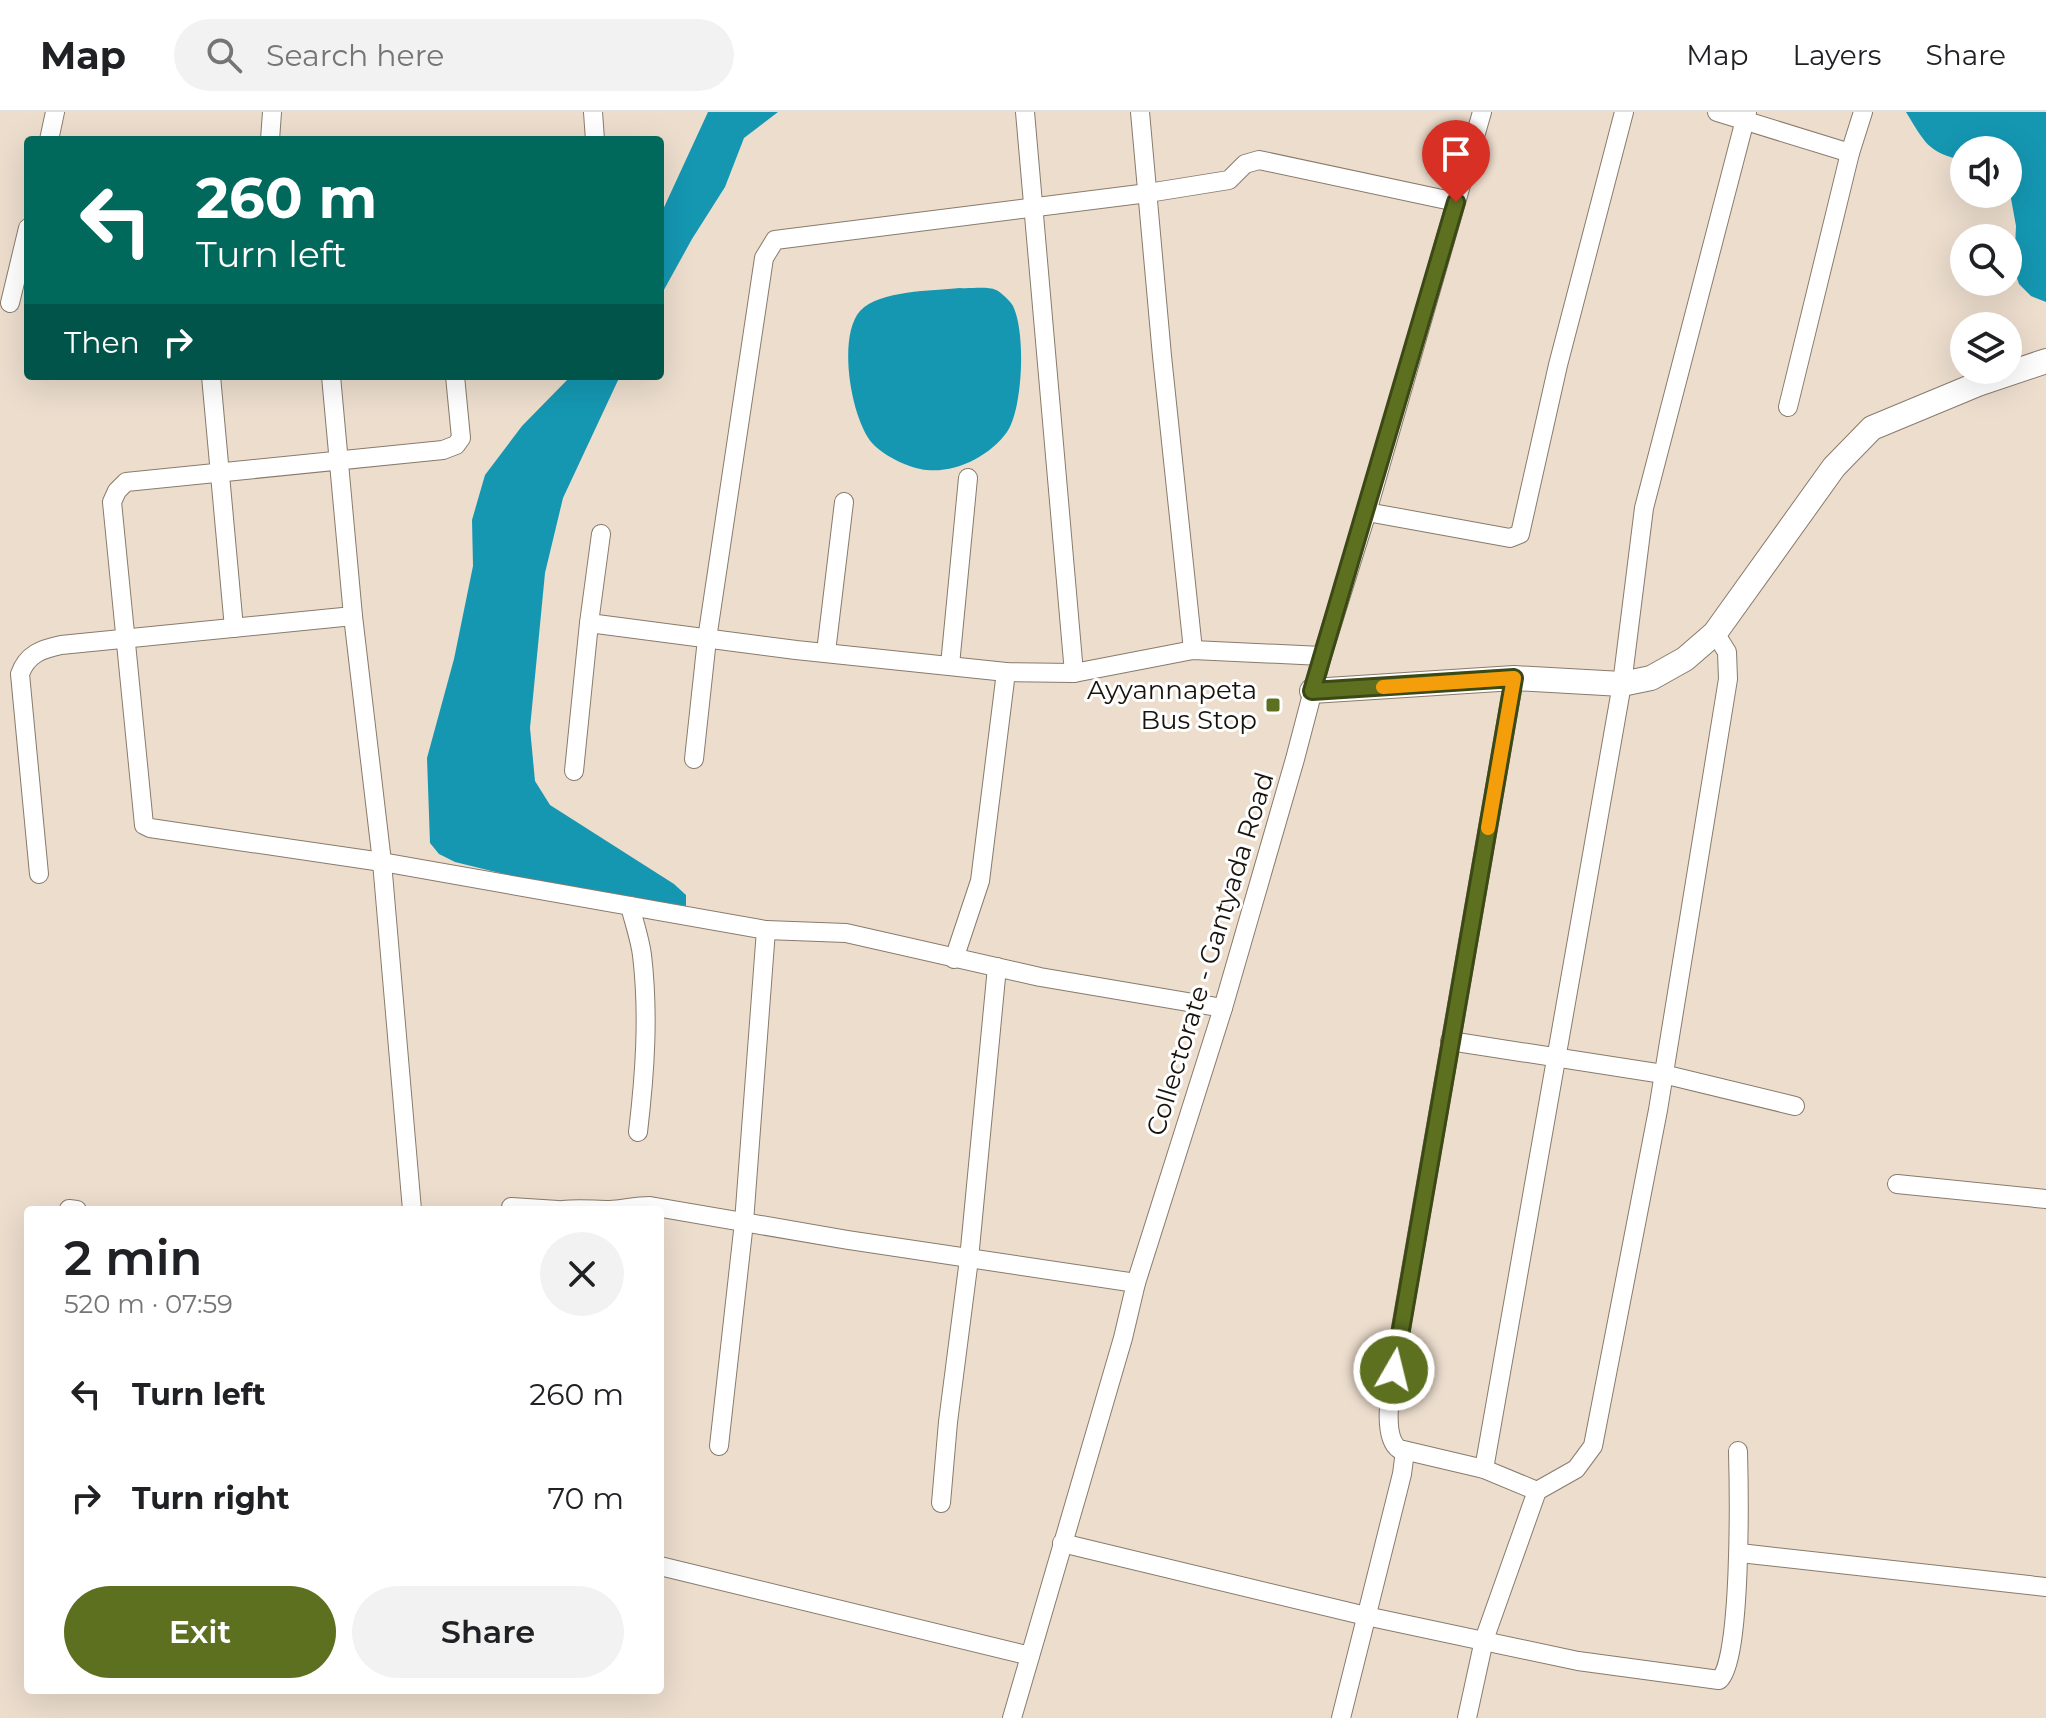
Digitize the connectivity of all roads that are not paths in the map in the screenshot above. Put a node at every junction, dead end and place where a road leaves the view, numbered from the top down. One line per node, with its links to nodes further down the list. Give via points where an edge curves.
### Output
1 (55, 112): 11 (street)
2 (272, 112): 12 (street)
3 (593, 112): 13 (street)
4 (1025, 112): 17 (street)
5 (1140, 112): 15 (street)
6 (1482, 112): 16 (street, Collectorate - Gantyada Road)
7 (1624, 112): 29 (street, via 1520,534 1510,538)
8 (1717, 112): 10 (street)
9 (1863, 112): 14 (street)
10 (1746, 116): 14 (street); 44 (street, via 1644,508)
11 (50, 136)
12 (270, 136)
13 (595, 136)
14 (1850, 153): 24 (street)
15 (1148, 193): 16 (street, via 1229,180 1245,164 1259,160); 17 (street); 37 (street)
16 (1456, 202): 29 (street, Collectorate - Gantyada Road)
17 (1031, 206): 36 (street, via 781,237 771,245 764,258); 42 (street)
18 (24, 245): 19 (street)
19 (10, 303)
20 (2046, 361): 34 (main road, via 1872,428 1834,467)
21 (211, 380): 26 (street)
22 (331, 380): 25 (street)
23 (455, 380): 25 (street, via 461,438 456,445)
24 (1788, 407)
25 (338, 460): 26 (street); 31 (street)
26 (220, 472): 33 (street); 35 (street, via 126,482 117,491 112,502)
27 (968, 478): 40 (street)
28 (844, 502): 38 (street)
29 (1367, 512): 39 (street, Collectorate - Gantyada Road)
30 (601, 534): 32 (street)
31 (353, 616): 33 (street); 48 (street)
32 (589, 623): 36 (street); 47 (street)
33 (234, 628): 35 (street)
34 (1715, 633): 44 (main road, via 1668,670); 57 (street, via 1727,652 1728,679)
35 (126, 638): 48 (street, via 144,825); 49 (street, via 46,648 22,668)
36 (707, 639): 38 (street); 46 (street)
37 (1193, 650): 39 (street); 42 (street)
38 (826, 652): 40 (street)
39 (1322, 656): 45 (street, Collectorate - Gantyada Road)
40 (950, 665): 41 (street)
41 (1006, 672): 42 (street); 52 (street, via 980,881)
42 (1074, 673)
43 (1514, 678): 44 (main road); 45 (main road); 55 (street)
44 (1622, 684): 56 (street)
45 (1312, 691): 54 (street, Collectorate - Gantyada Road)
46 (694, 759)
47 (574, 771)
48 (382, 862): 50 (street); 62 (street)
49 (39, 874)
50 (630, 906): 51 (street); 59 (street, via 642,953 646,1021)
51 (766, 930): 52 (street, via 846,933); 64 (street)
52 (954, 959): 53 (street)
53 (997, 967): 54 (street); 65 (street)
54 (1223, 1008): 66 (street, Collectorate - Gantyada Road)
55 (1450, 1041): 56 (street); 68 (street, via 1388,1421 1395,1447)
56 (1556, 1059): 57 (street); 70 (street)
57 (1663, 1074): 58 (street); 71 (street, via 1593,1446 1576,1469)
58 (1795, 1106)
59 (638, 1132)
60 (1897, 1184): 61 (street)
61 (2046, 1199)
62 (412, 1206)
63 (664, 1208): 64 (street)
64 (744, 1222): 65 (street); 67 (street)
65 (969, 1259): 66 (street); 72 (street)
66 (1136, 1283): 73 (street, Collectorate - Gantyada Road)
67 (719, 1446)
68 (1405, 1451): 70 (street); 77 (street)
69 (1738, 1451): 74 (street)
70 (1484, 1469): 71 (street)
71 (1537, 1491): 78 (street)
72 (941, 1503)
73 (1062, 1543): 77 (street); 79 (street, Collectorate - Gantyada Road)
74 (1740, 1553): 76 (street); 78 (street, via 1730,1643 1719,1680 1578,1661)
75 (664, 1567): 79 (street)
76 (2046, 1587)
77 (1366, 1616): 78 (street); 81 (street)
78 (1484, 1640): 82 (street)
79 (1030, 1656): 80 (street, Collectorate - Gantyada Road)
80 (1012, 1718)
81 (1341, 1718)
82 (1467, 1718)

